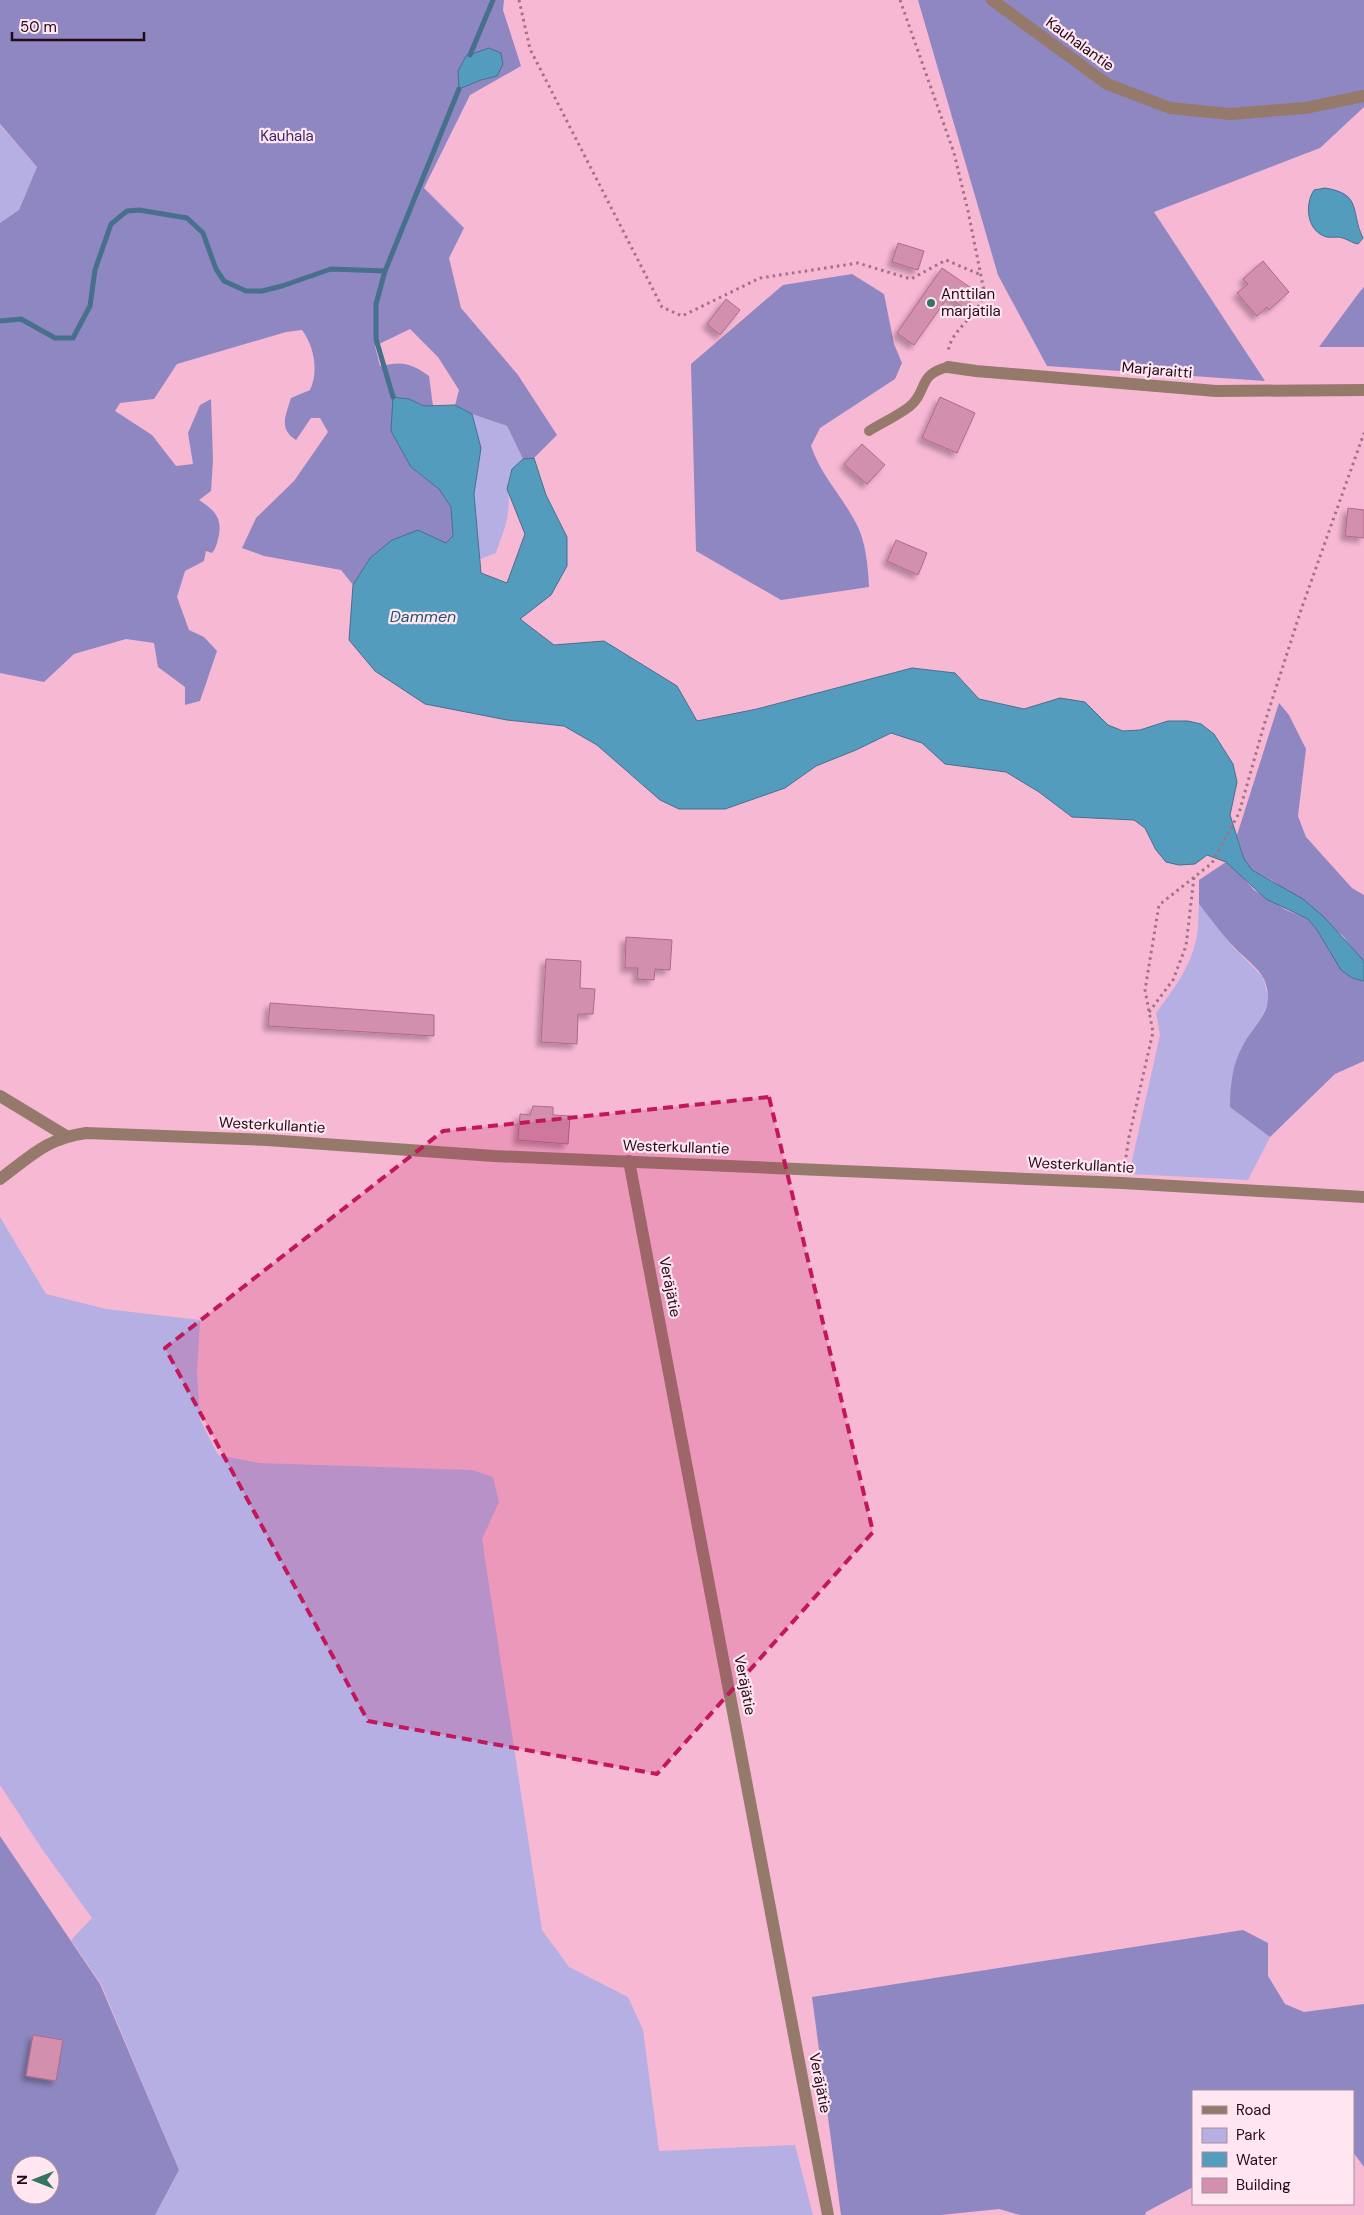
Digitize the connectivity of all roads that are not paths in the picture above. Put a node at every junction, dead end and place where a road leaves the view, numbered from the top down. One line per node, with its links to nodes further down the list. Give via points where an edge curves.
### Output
1 (992, 0): 2 (street, Kauhalantie, via 1108,84 1170,108 1230,114 1305,108)
2 (1364, 96)
3 (948, 367): 4 (street, Marjaraitti, via 1216,391); 5 (lane, via 935,370 928,376 911,405)
4 (1364, 390)
5 (868, 431)
6 (0, 1096): 7 (street)
7 (66, 1136): 8 (street, Westerkullantie, via 86,1133 267,1140 494,1156); 9 (street, Westerkullantie, via 43,1146)
8 (629, 1161): 10 (street, Westerkullantie, via 1122,1182); 11 (street, Veräjätie)
9 (0, 1179)
10 (1364, 1198)
11 (828, 2215)

